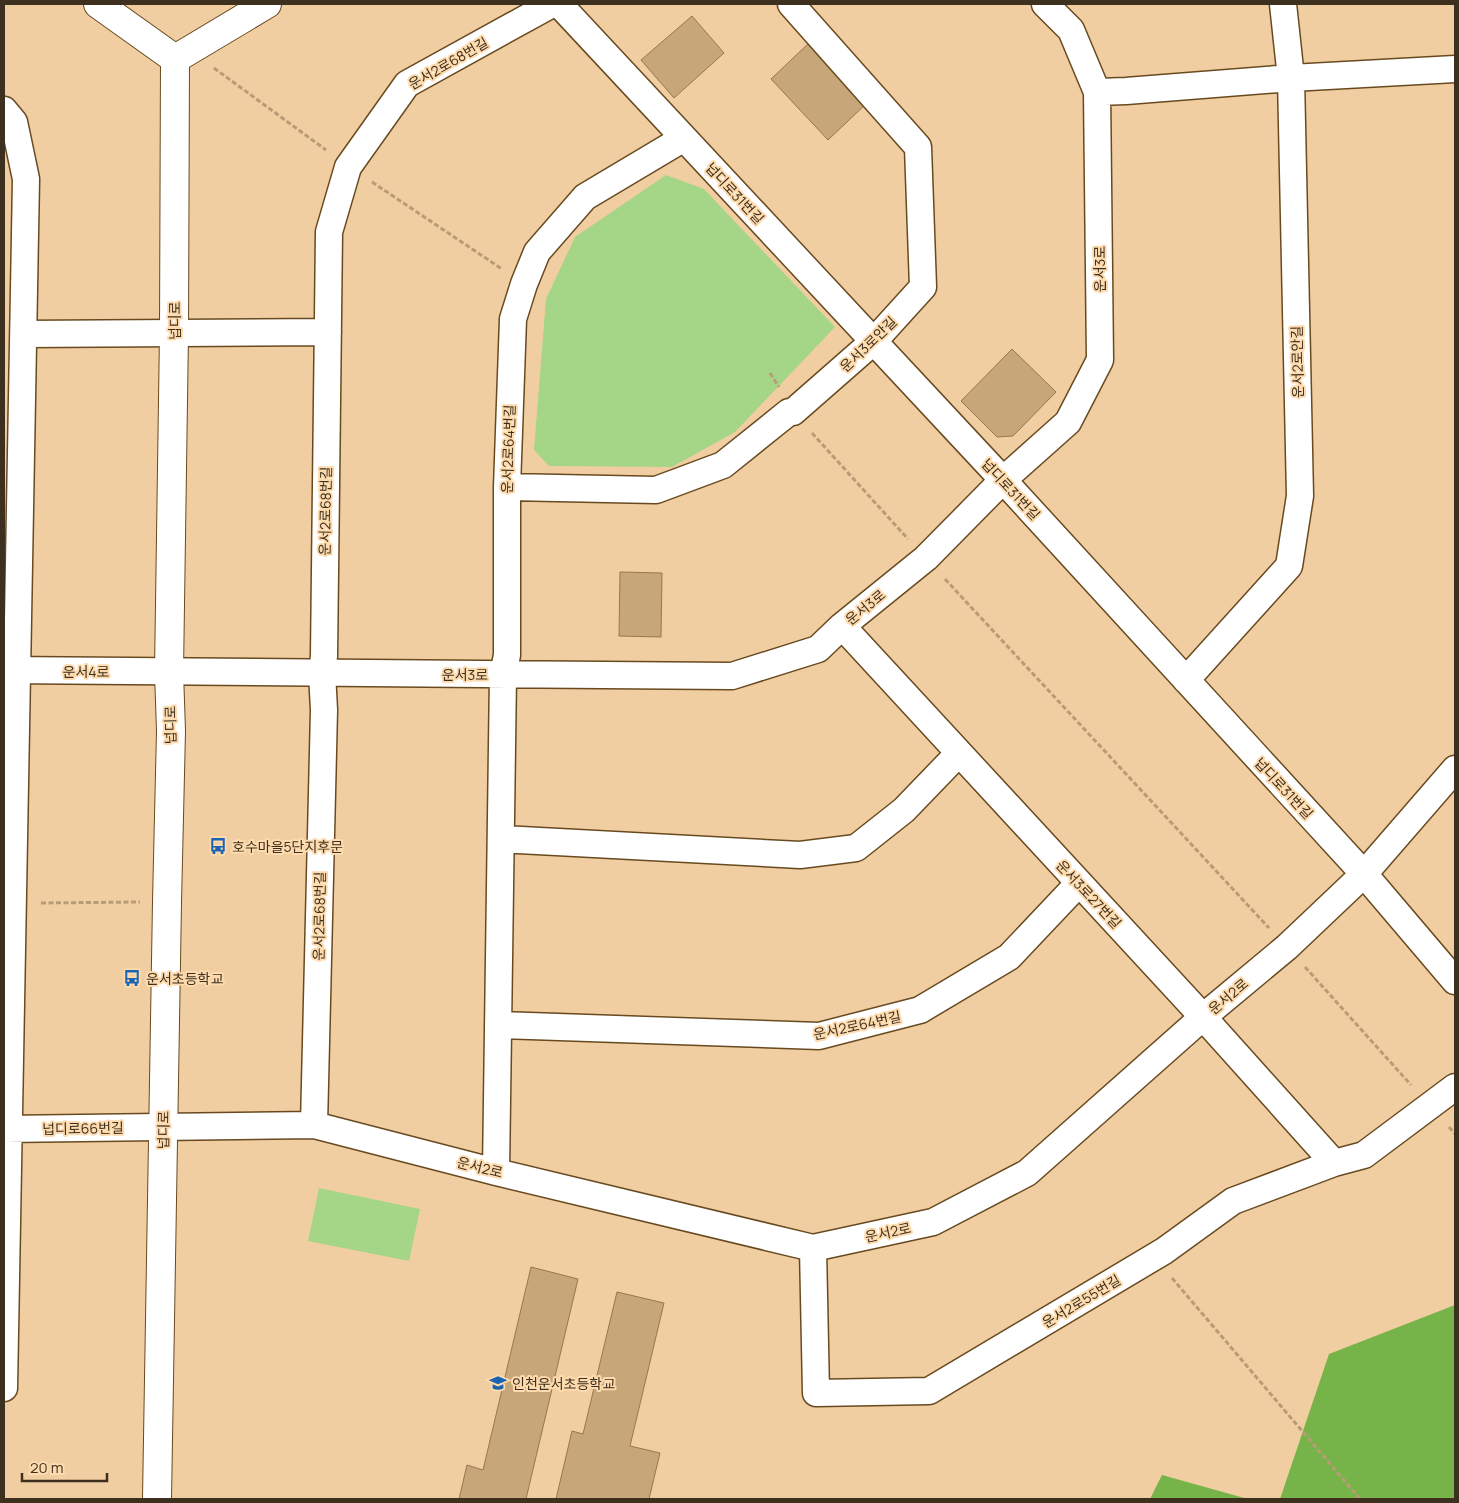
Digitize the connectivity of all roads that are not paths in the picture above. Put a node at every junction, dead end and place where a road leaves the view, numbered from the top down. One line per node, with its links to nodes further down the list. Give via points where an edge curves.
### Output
1 (98, 4): 8 (street)
2 (267, 4): 8 (street)
3 (552, 4): 14 (street, 운서2로68번길, via 407,84 348,167 329,232)
4 (559, 4): 13 (street, 넙디로31번길)
5 (791, 4): 17 (street, 운서3로안길, via 918,147 923,287)
6 (1045, 4): 11 (street, 운서3로, via 1071,30)
7 (1283, 4): 10 (street, 운서2로안길)
8 (175, 59): 15 (street, 넙디로)
9 (1455, 69): 10 (street)
10 (1291, 78): 11 (street); 25 (street, 운서2로안길, via 1300,496 1289,566)
11 (1097, 92): 18 (street, 운서3로, via 1100,360 1068,422)
12 (4, 110): 16 (street, via 14,122 26,179)
13 (684, 138): 17 (street, 넙디로31번길); 19 (street, 운서2로64번길, via 585,197 537,252 513,319)
14 (328, 332): 15 (street); 23 (street, 운서2로68번길)
15 (174, 333): 16 (street); 22 (street, 넙디로)
16 (24, 334): 21 (street)
17 (874, 341): 18 (street, 넙디로31번길); 19 (street, 운서3로안길, via 793,412 723,465 656,490)
18 (1003, 480): 20 (street, 운서3로, via 926,558); 25 (street, 넙디로31번길)
19 (507, 487): 24 (street, 운서2로64번길, via 507,655)
20 (842, 626): 24 (street, 운서3로, via 818,648 732,676); 26 (street, 운서3로27번길)
21 (10, 670): 22 (street, 운서4로); 31 (street)
22 (169, 672): 23 (street, 운서3로); 37 (street, 넙디로, via 171,730)
23 (322, 673): 24 (street, 운서3로); 36 (street, 운서2로68번길, via 324,710)
24 (503, 674): 28 (street, 운서2로64번길)
25 (1186, 680): 29 (street, 넙디로31번길)
26 (959, 753): 28 (street, via 904,810 856,848 800,855); 30 (street, 운서3로27번길)
27 (1455, 769): 29 (street, 운서2로)
28 (501, 838): 34 (street, 운서2로64번길)
29 (1364, 874): 32 (street, 넙디로31번길); 33 (street, 운서2로, via 1287,947)
30 (1079, 883): 33 (street, 운서3로27번길); 34 (street, 운서2로64번길, via 1009,957 929,1006 819,1036)
31 (8, 904): 38 (street)
32 (1455, 981)
33 (1203, 1017): 39 (street, 운서3로27번길); 41 (street, 운서2로, via 1027,1173 934,1222)
34 (498, 1025): 40 (street, 운서2로64번길)
35 (1455, 1086): 39 (street, 운서2로55번길, via 1364,1155)
36 (314, 1125): 37 (street, 운서2로); 40 (street, 운서2로)
37 (163, 1126): 38 (street, 넙디로66번길); 44 (street, 넙디로)
38 (6, 1129): 42 (street)
39 (1334, 1163): 41 (street, 운서2로55번길, via 1233,1201 1152,1259 929,1391 816,1393)
40 (496, 1172): 41 (street, 운서2로)
41 (813, 1248)
42 (4, 1305): 43 (street)
43 (4, 1388)
44 (157, 1499)

